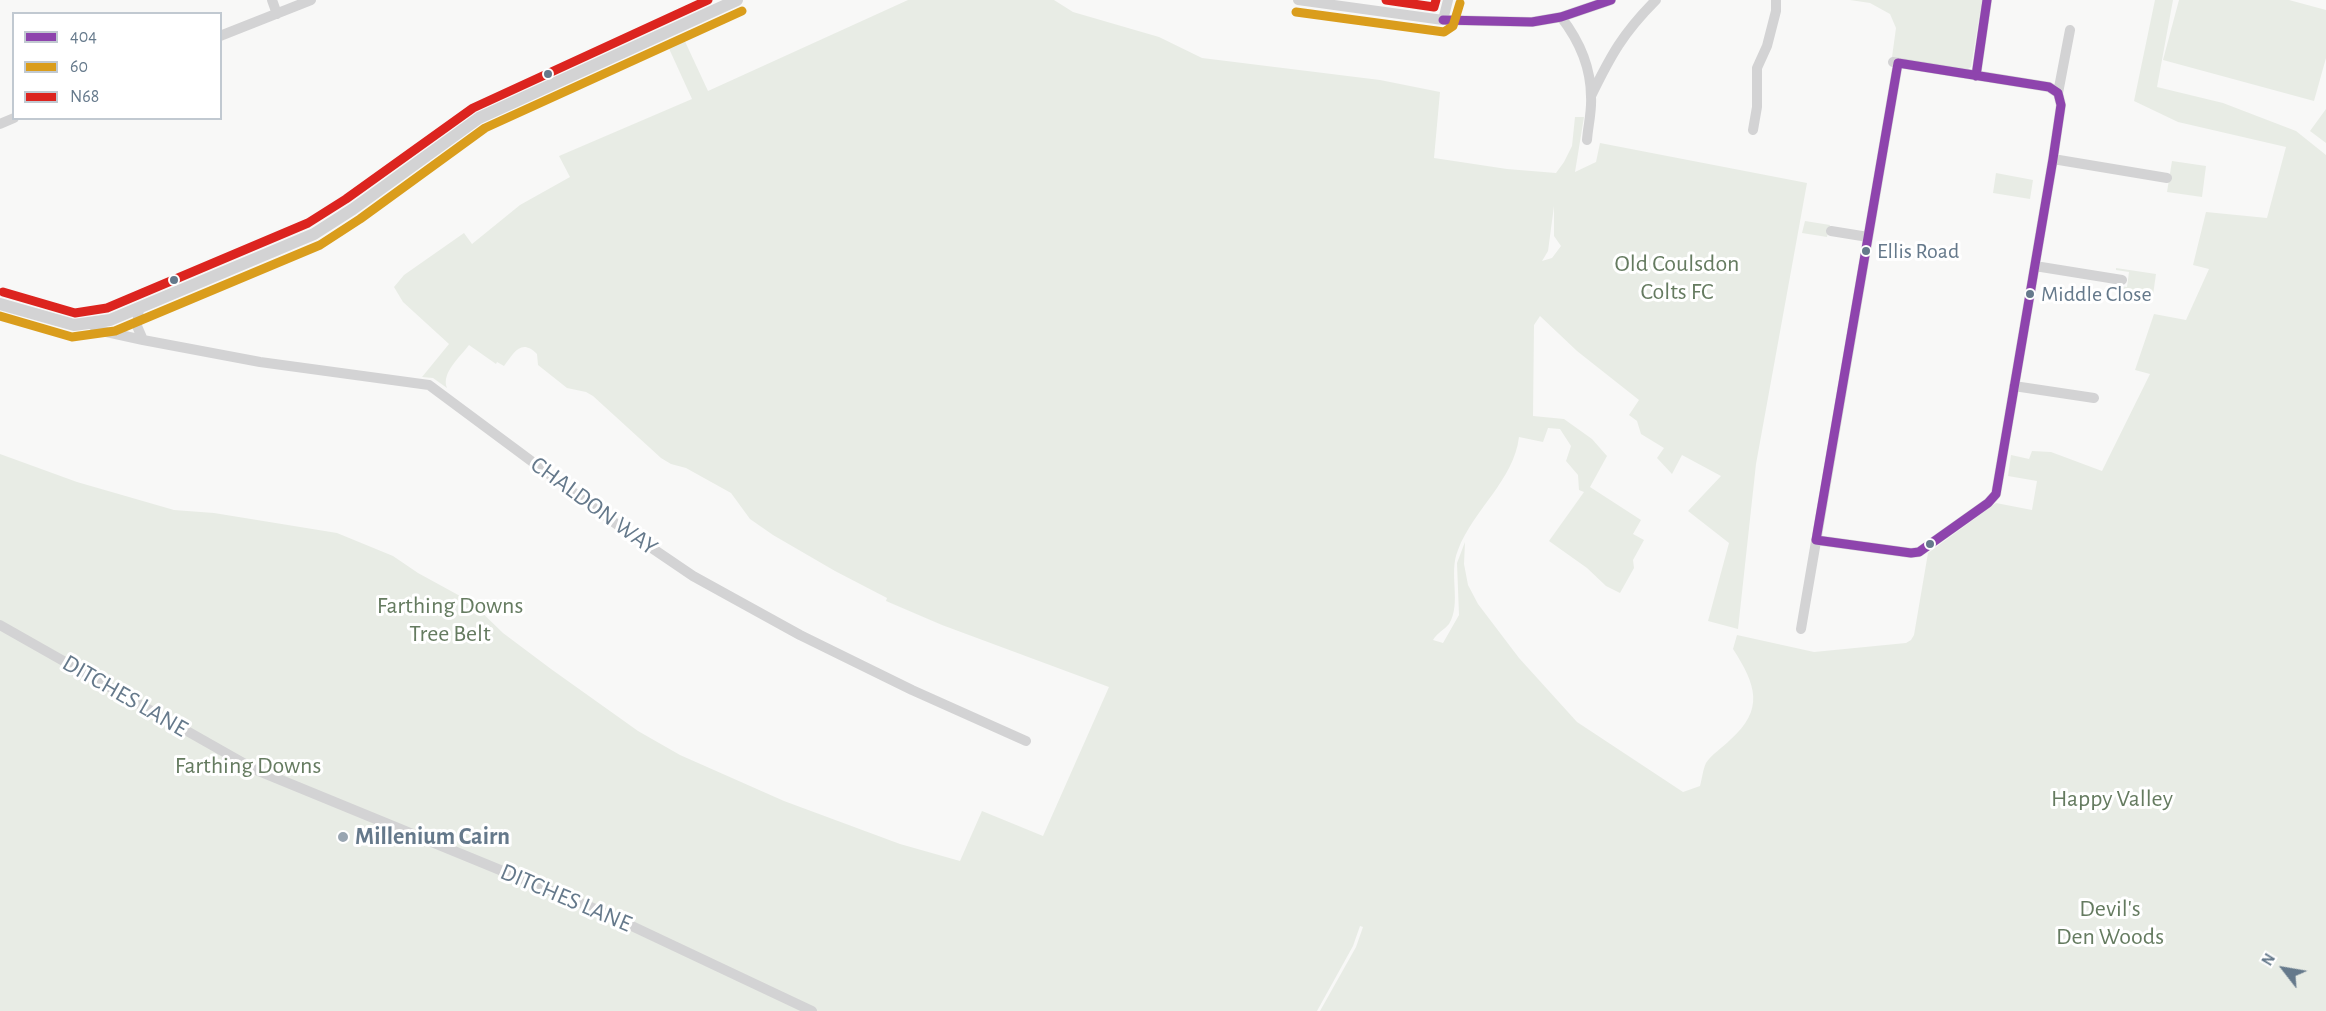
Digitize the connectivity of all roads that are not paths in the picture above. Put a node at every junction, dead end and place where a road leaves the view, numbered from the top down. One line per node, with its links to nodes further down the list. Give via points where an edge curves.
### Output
1 (272, 0): 10 (street)
2 (311, 0): 10 (street)
3 (737, 0): 27 (street, via 479,118 314,234)
4 (1298, 0): 12 (street)
5 (1448, 0): 12 (street)
6 (1611, 0): 11 (street)
7 (1656, 0): 17 (street, via 1623,36)
8 (1776, 0): 18 (street, via 1767,46 1757,68)
9 (1987, 0): 15 (street)
10 (278, 14): 14 (street)
11 (1561, 17): 12 (street, via 1532,22); 17 (street, via 1582,50)
12 (1443, 20)
13 (2070, 30): 16 (street)
14 (222, 35)
15 (1976, 76): 16 (street, via 2049,87); 23 (street, via 1895,63)
16 (2058, 93): 20 (street, via 2061,105)
17 (1591, 96): 19 (street)
18 (1753, 130)
19 (1587, 140)
20 (2053, 159): 21 (street); 24 (street)
21 (2167, 178)
22 (1831, 231): 23 (street)
23 (1868, 237): 32 (street)
24 (2035, 266): 25 (street); 30 (street)
25 (2122, 280)
26 (0, 304): 28 (street, CHALDON WAY, via 74,325)
27 (139, 308): 28 (street); 29 (street, via 138,326)
28 (91, 324): 29 (street, CHALDON WAY, via 102,331)
29 (143, 340): 35 (street, CHALDON WAY, via 260,362 429,386 693,576 819,644)
30 (2014, 386): 31 (street); 32 (street, via 1998,485 1988,503 1919,552)
31 (2094, 398)
32 (1816, 540): 34 (street)
33 (0, 625): 36 (street, DITCHES LANE, via 254,769 600,911)
34 (1801, 629)
35 (1026, 741)
36 (812, 1011)

